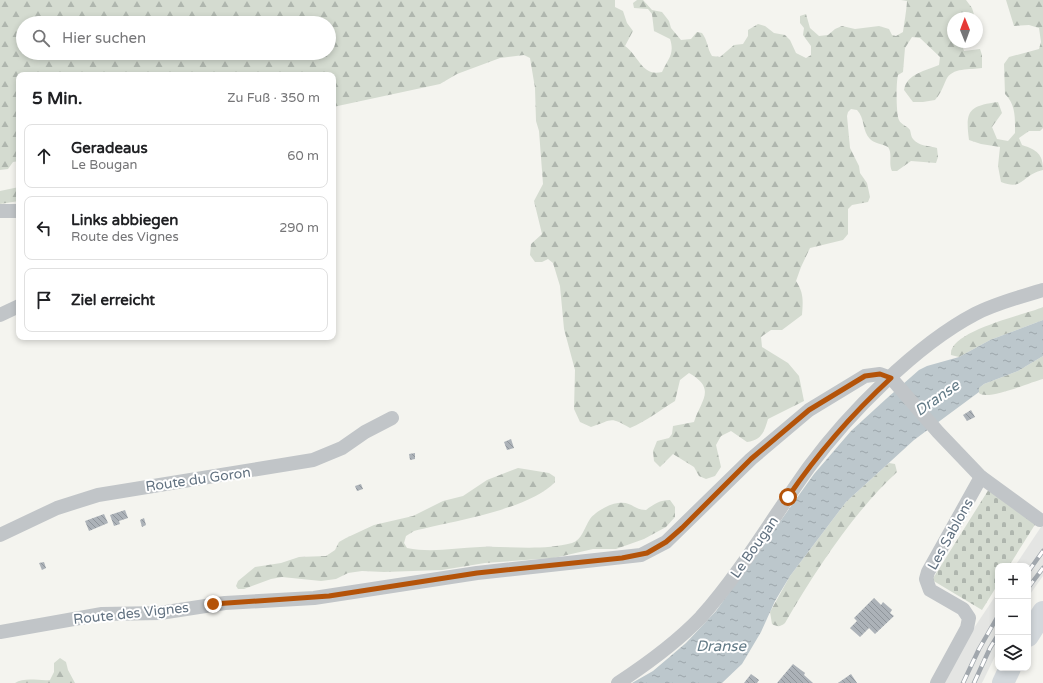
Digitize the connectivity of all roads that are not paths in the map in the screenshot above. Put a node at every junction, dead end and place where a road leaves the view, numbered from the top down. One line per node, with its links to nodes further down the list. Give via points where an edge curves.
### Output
1 (16, 211): 2 (street)
2 (0, 212)
3 (1043, 290): 6 (street, Le Bougan, via 971,316 927,347)
4 (16, 307): 5 (street)
5 (0, 315)
6 (894, 381): 8 (street); 12 (street, Route des Vignes, via 880,374 865,376 809,410 751,459 666,542 641,555 477,573 314,598 225,603 160,613 102,614); 15 (street, Le Bougan, via 856,411 825,446 737,572 702,615 658,654)
7 (392, 418): 10 (street, Route du Goron, via 333,453 313,460 98,495 57,508)
8 (981, 477): 9 (street); 16 (street, Les Sablons, via 926,579 930,590 963,609 969,618)
9 (1040, 520)
10 (0, 535)
11 (1043, 612): 13 (main road)
12 (0, 632)
13 (1029, 635)
14 (1009, 671): 17 (main road)
15 (618, 683)
16 (937, 683)
17 (1003, 683)

